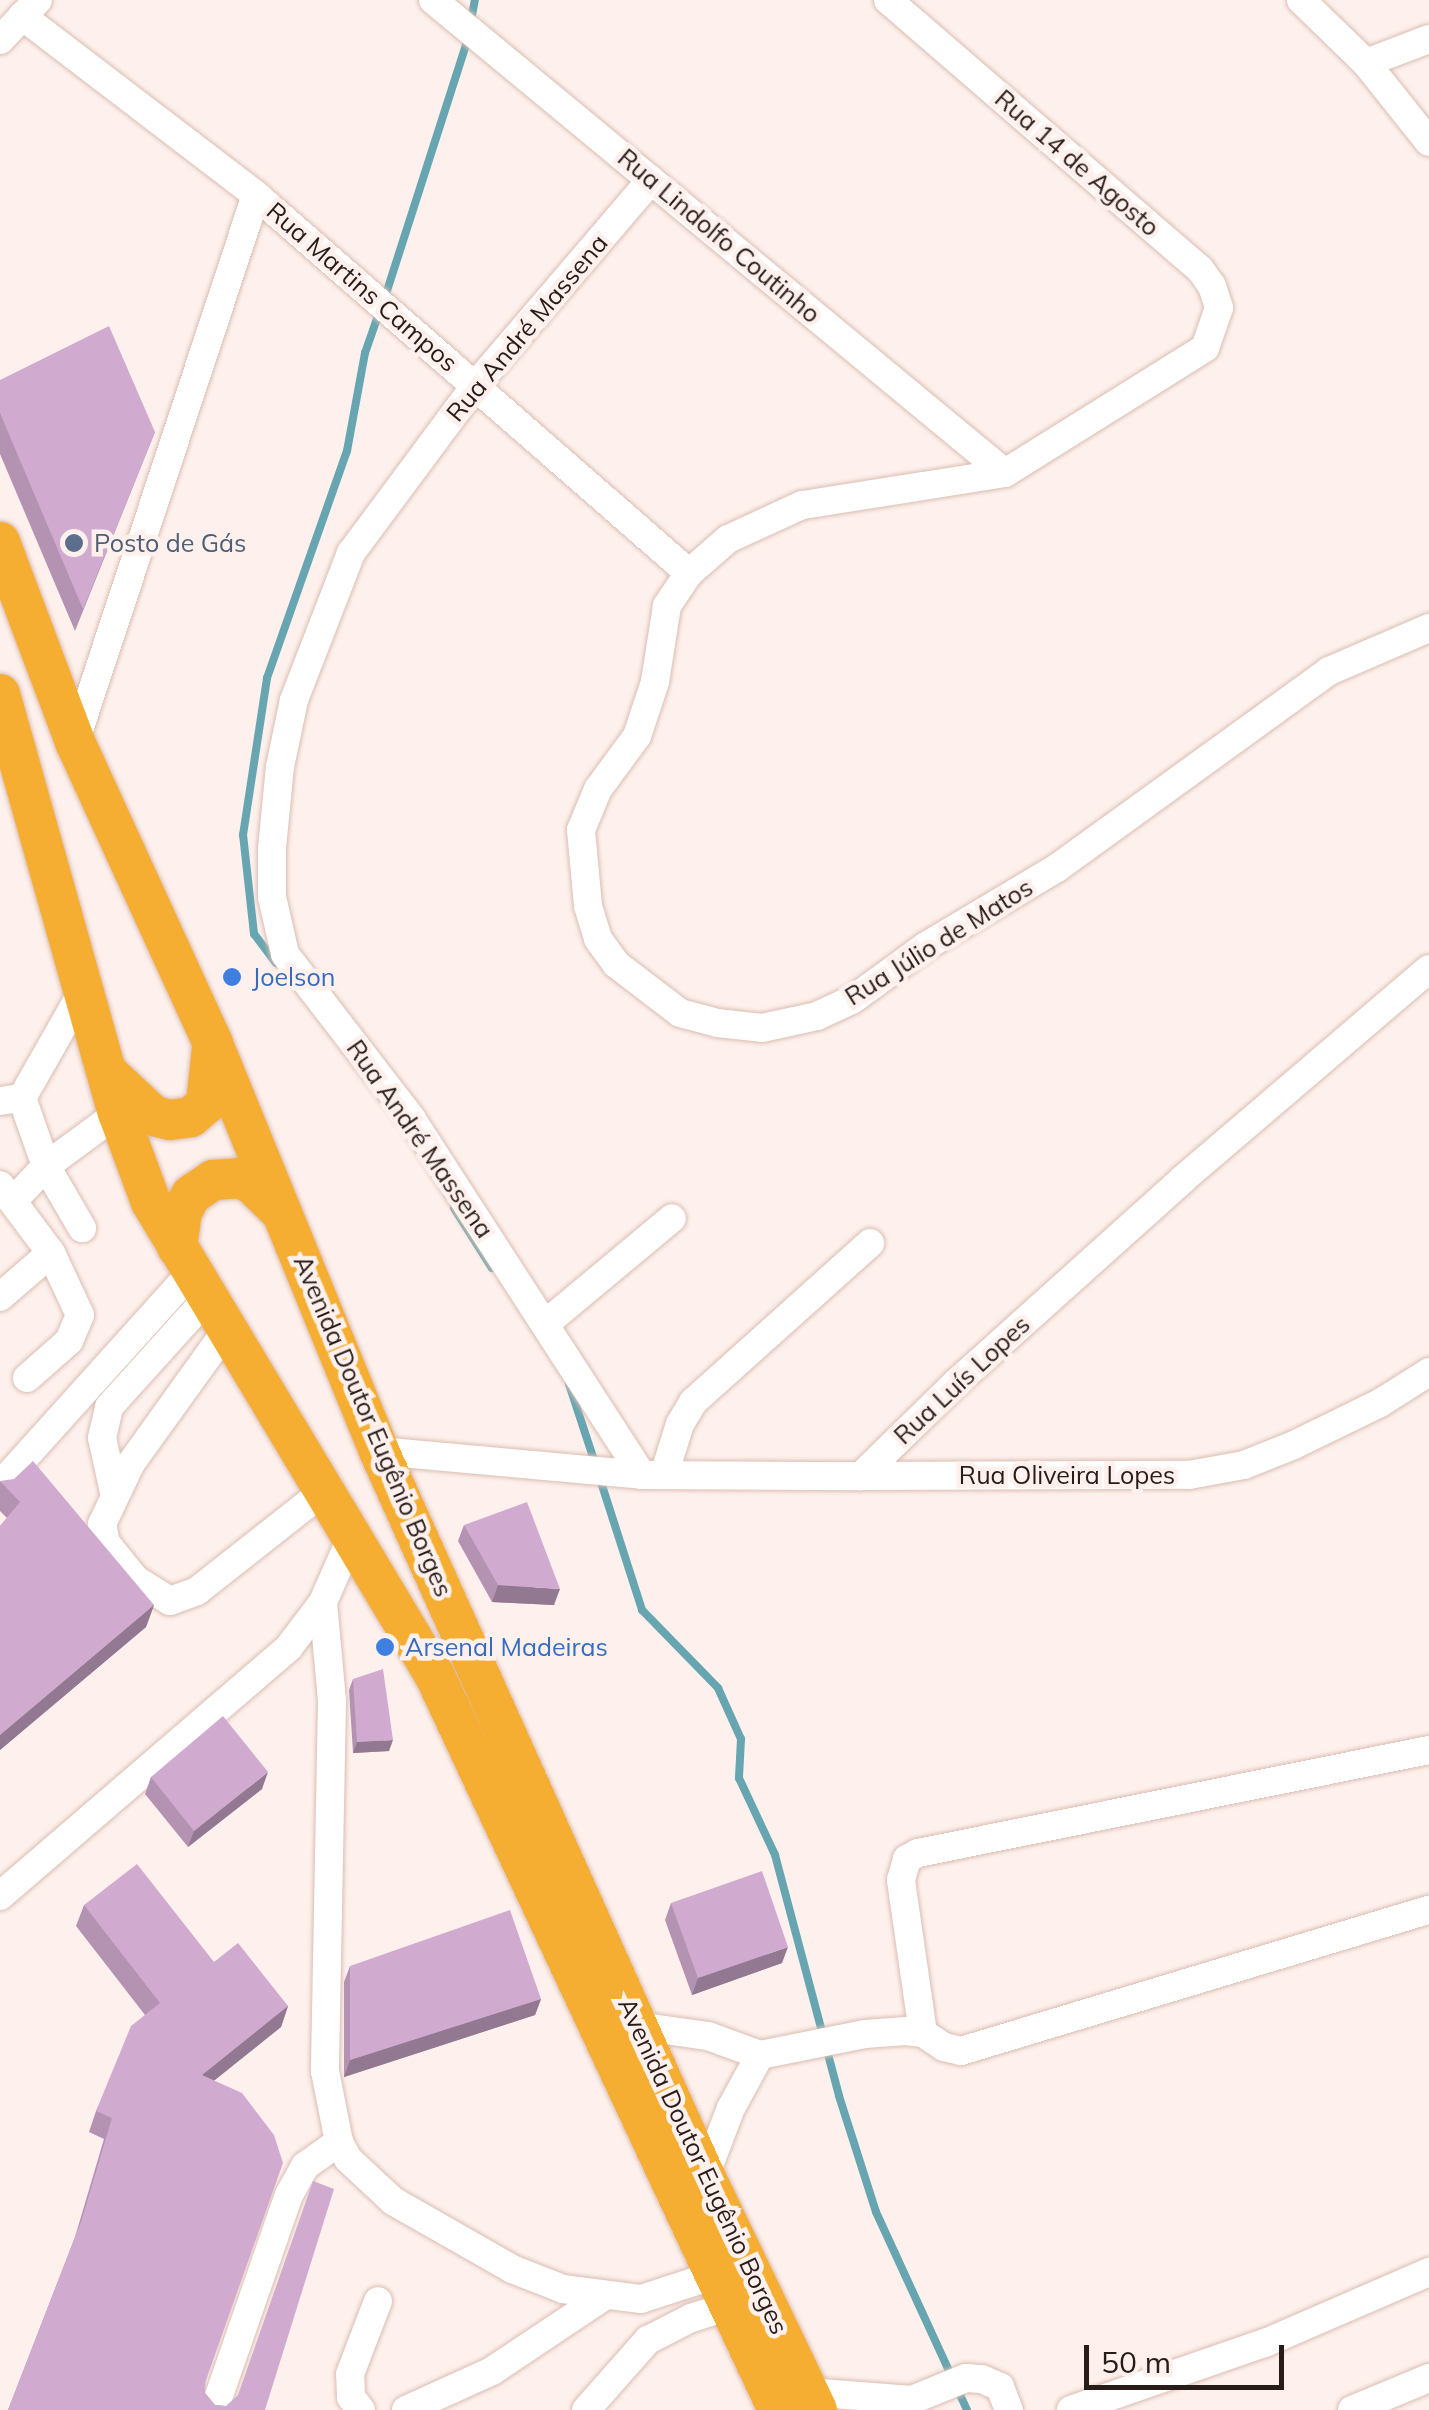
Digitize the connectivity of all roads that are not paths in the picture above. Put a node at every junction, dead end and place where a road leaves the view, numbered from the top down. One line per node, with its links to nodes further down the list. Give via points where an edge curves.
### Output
1 (888, 0): 11 (street, Rua 14 de Agosto, via 1200,269 1219,308)
2 (1301, 0): 7 (street)
3 (434, 2): 9 (street, Rua Lindolfo Coutinho)
4 (30, 8): 6 (street); 10 (street, Rua Martins Campos)
5 (1429, 39): 7 (street)
6 (0, 40)
7 (1366, 64): 8 (street)
8 (1429, 142)
9 (651, 180): 12 (street, Rua André Massena); 13 (street, Rua Lindolfo Coutinho)
10 (256, 195): 12 (street, Rua Martins Campos); 18 (street)
11 (1205, 348): 13 (street, Rua Júlio de Matos)
12 (476, 386): 15 (street, Rua Martins Campos); 34 (street, Rua André Massena, via 351,553 317,633 280,768 272,897 284,954 412,1119)
13 (1005, 472): 15 (street, Rua Júlio de Matos, via 802,505 728,539)
14 (0, 542): 18 (highway, Avenida Doutor Eugênio Borges)
15 (689, 573): 16 (street, Rua Júlio de Matos, via 667,606 656,682 636,736 587,810 580,845 585,888 598,939 652,995 680,1014 762,1028 852,1000 926,946 1057,868 1329,672)
16 (1429, 628)
17 (0, 694): 20 (highway, Avenida Doutor Eugênio Borges)
18 (75, 742): 21 (highway, Avenida Doutor Eugênio Borges)
19 (1429, 969): 39 (street, Rua Luís Lopes, via 1183,1179)
20 (84, 989): 22 (highway, Avenida Doutor Eugênio Borges); 23 (street)
21 (213, 1044): 22 (highway, via 206,1104 192,1116 154,1116); 27 (highway, Avenida Doutor Eugênio Borges)
22 (107, 1072): 24 (highway, Avenida Doutor Eugênio Borges)
23 (11, 1099): 25 (street)
24 (118, 1113): 25 (street); 32 (highway, Avenida Doutor Eugênio Borges, via 150,1202)
25 (46, 1166): 26 (street); 29 (street)
26 (4, 1192): 31 (street)
27 (286, 1217): 32 (highway, via 239,1178 213,1180 192,1195 182,1212); 37 (highway, Avenida Doutor Eugênio Borges)
28 (672, 1218): 34 (street)
29 (82, 1228)
30 (870, 1243): 38 (street, via 693,1402)
31 (51, 1253): 33 (street); 36 (street, via 78,1304 78,1327)
32 (200, 1287): 40 (street); 41 (highway, Avenida Doutor Eugênio Borges); 42 (street); 42 (street, via 108,1406 102,1438)
33 (0, 1298)
34 (545, 1324): 38 (street, Rua André Massena)
35 (1429, 1372): 39 (street, Rua Oliveira Lopes, via 1294,1445 1207,1472 1132,1478)
36 (26, 1378)
37 (379, 1450): 38 (street); 48 (highway, Avenida Doutor Eugênio Borges)
38 (653, 1475): 39 (street)
39 (861, 1476)
40 (0, 1486)
41 (324, 1491): 42 (street, via 197,1591 170,1602 135,1579 106,1543 102,1524); 43 (highway, Avenida Doutor Eugênio Borges)
42 (114, 1492)
43 (352, 1536): 44 (street); 54 (highway, Avenida Doutor Eugênio Borges, via 435,1676)
44 (323, 1602): 46 (street, via 289,1647); 51 (street, via 332,1700 325,2071)
45 (1429, 1750): 49 (street, via 907,1859 901,1880)
46 (0, 1896)
47 (1429, 1910): 49 (street, via 961,2052)
48 (637, 2026): 50 (street, via 708,2036); 52 (highway, Avenida Doutor Eugênio Borges)
49 (922, 2033): 50 (street, via 838,2038)
50 (760, 2055): 52 (street)
51 (339, 2142): 55 (street, via 365,2180 392,2201 512,2270); 60 (street, via 305,2166 290,2195)
52 (705, 2176): 58 (highway, Avenida Doutor Eugênio Borges)
53 (1429, 2272): 65 (street, via 1265,2343)
54 (722, 2291): 55 (street); 58 (highway, Avenida Doutor Eugênio Borges); 63 (street, via 691,2318 648,2340)
55 (603, 2296): 62 (street, via 544,2341)
56 (378, 2302): 61 (street, via 350,2374 351,2398)
57 (1429, 2378): 66 (street)
58 (801, 2404): 59 (street)
59 (910, 2405): 64 (street, via 954,2383 992,2381)
60 (214, 2410)
61 (361, 2410)
62 (406, 2410)
63 (586, 2410)
64 (1009, 2410)
65 (1071, 2410)
66 (1352, 2410)

